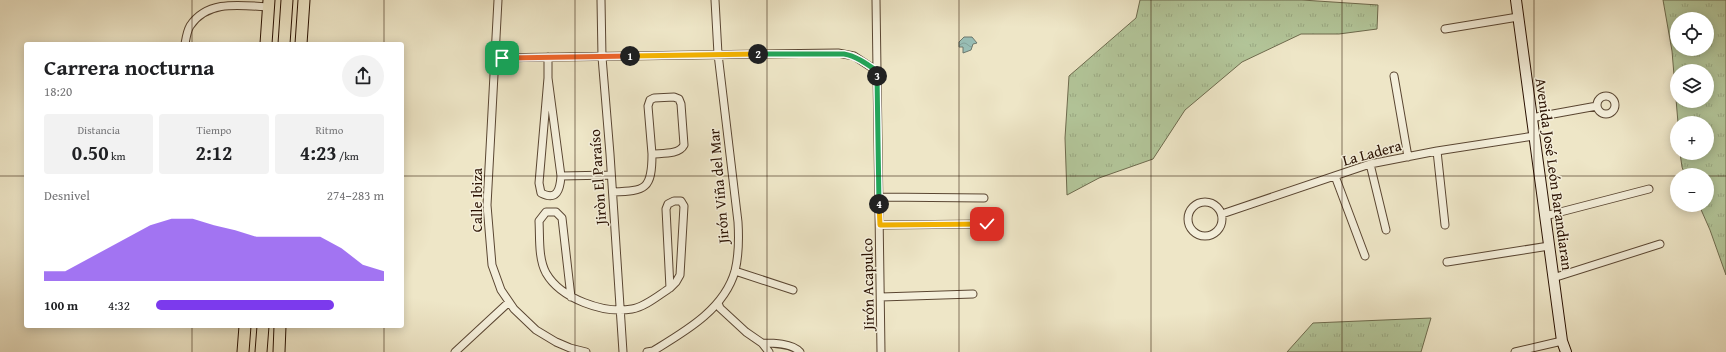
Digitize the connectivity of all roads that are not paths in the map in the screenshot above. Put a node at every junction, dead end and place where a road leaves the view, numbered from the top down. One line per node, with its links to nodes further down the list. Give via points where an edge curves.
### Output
1 (287, 0): 13 (main road)
2 (304, 0): 14 (main road)
3 (498, 0): 18 (street, Calle Ibiza)
4 (601, 0): 17 (street, Jiròn El Paraíso)
5 (715, 0): 15 (street, Jirón Viña del Mar)
6 (876, 0): 19 (street, Jirón Acapulco)
7 (1516, 0): 9 (street, Avenida José León Barandiaran)
8 (269, 3): 11 (street, via 219,5 200,12 189,27); 12 (main road)
9 (1518, 17): 10 (street); 23 (street, Avenida José León Barandiaran)
10 (1445, 29)
11 (185, 42)
12 (266, 42)
13 (284, 42)
14 (301, 42)
15 (718, 54): 17 (street); 19 (street, via 844,54 857,58); 46 (street, Jirón Viña del Mar, via 738,222 739,246)
16 (548, 57): 17 (street); 18 (street); 21 (street)
17 (602, 57): 29 (street, Jiròn El Paraíso)
18 (495, 58): 53 (street, Calle Ibiza, via 487,205 492,265 501,290)
19 (877, 71): 34 (street, Jirón Acapulco)
20 (1394, 76): 27 (street)
21 (548, 78): 30 (street); 30 (street, via 539,167 542,193 553,196 558,192)
22 (1597, 106): 23 (street)
23 (1531, 118): 24 (street, Avenida José León Barandiaran)
24 (1534, 136): 25 (street, La Ladera); 37 (street, Avenida José León Barandiaran)
25 (1437, 150): 27 (street, La Ladera); 40 (street)
26 (652, 154): 26 (street, via 648,106 650,100 674,97 679,99 682,104 684,145 677,152); 33 (street, via 652,169 645,185 636,191)
27 (1408, 156): 28 (street, La Ladera)
28 (1370, 164): 31 (street, La Ladera); 41 (street)
29 (611, 175): 30 (street); 33 (street, Jiròn El Paraíso)
30 (561, 176)
31 (1335, 176): 36 (street, La Ladera); 44 (street)
32 (1649, 189): 37 (street)
33 (613, 192): 55 (street, Jiròn El Paraíso)
34 (879, 197): 35 (street); 39 (street, Jirón Acapulco)
35 (984, 198)
36 (1222, 214): 36 (street, via 1213,203 1200,202 1189,210 1188,224 1196,234 1210,236 1220,228)
37 (1545, 216): 43 (street, Avenida José León Barandiaran)
38 (987, 224): 39 (street)
39 (880, 225): 52 (street, Jirón Acapulco)
40 (1446, 226)
41 (1386, 230)
42 (1660, 244): 47 (street)
43 (1549, 246): 45 (street); 47 (street, Avenida José León Barandiaran)
44 (1365, 256)
45 (1447, 262)
46 (735, 271): 49 (street); 54 (street, Jirón Viña del Mar)
47 (1553, 278): 59 (street, Avenida José León Barandiaran)
48 (670, 288): 48 (street, via 680,274 684,206 681,201 668,204 666,209); 55 (street, via 643,305 633,309)
49 (792, 290)
50 (974, 294): 52 (street)
51 (571, 297): 51 (street, via 562,218 556,212 546,212 539,221 542,261 552,280); 55 (street, via 584,303)
52 (881, 297): 70 (street, Jirón Acapulco)
53 (509, 302): 64 (street); 65 (street, Calle Ibiza, via 536,330 556,342)
54 (718, 303): 60 (street, via 720,308 746,332); 67 (street, Jirón Viña del Mar, via 686,330 653,351)
55 (621, 309): 66 (street, Jiròn El Paraíso)
56 (245, 328): 61 (main road)
57 (263, 328): 62 (main road)
58 (280, 328): 63 (main road)
59 (1562, 340): 71 (street); 72 (street, Avenida José León Barandiaran)
60 (762, 343): 68 (street); 69 (street, via 774,343 795,348)
61 (243, 352)
62 (261, 352)
63 (278, 352)
64 (455, 352)
65 (586, 352)
66 (623, 352)
67 (647, 352)
68 (769, 352)
69 (800, 352)
70 (882, 352)
71 (1515, 352)
72 (1566, 352)

